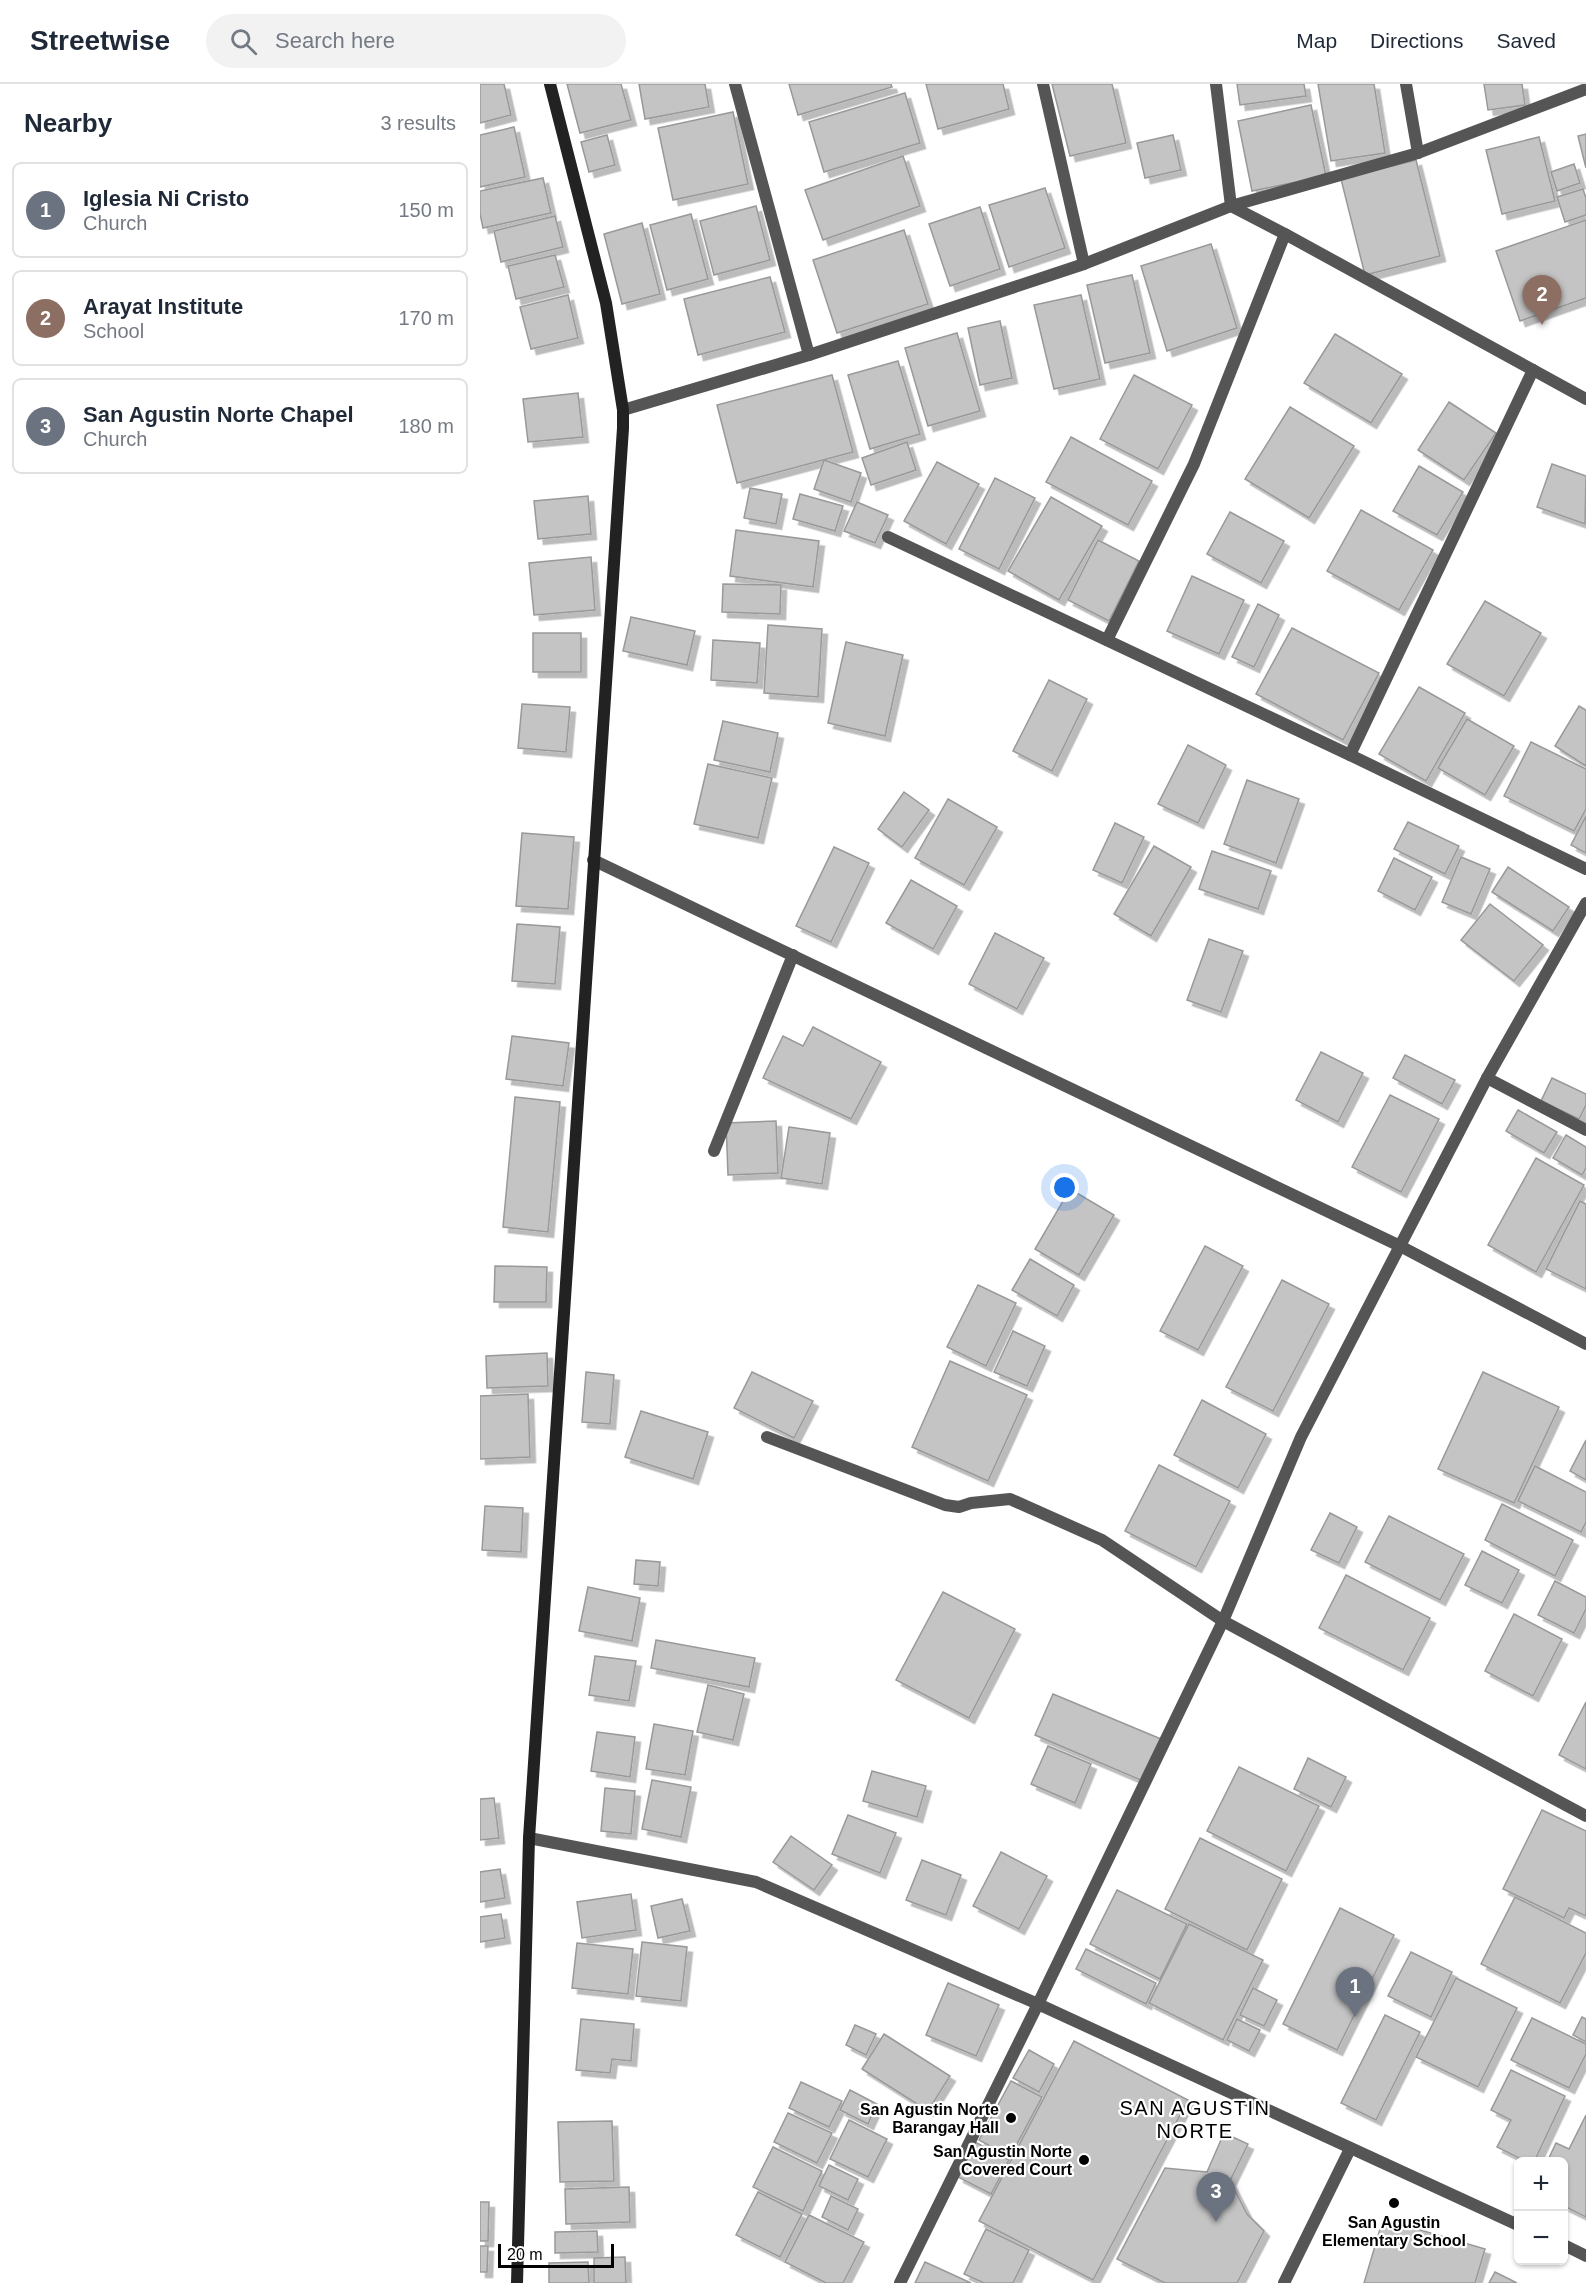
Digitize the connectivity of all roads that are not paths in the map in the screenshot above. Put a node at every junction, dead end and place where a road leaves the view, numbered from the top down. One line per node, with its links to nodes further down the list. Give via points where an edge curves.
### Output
1 (550, 84): 14 (street, via 606,303)
2 (735, 84): 11 (street)
3 (1043, 84): 10 (street)
4 (1216, 84): 8 (street)
5 (1406, 84): 7 (street)
6 (1586, 89): 7 (street)
7 (1418, 153): 8 (street)
8 (1231, 206): 9 (street); 10 (street)
9 (1285, 234): 12 (street); 16 (street, via 1194,464)
10 (1084, 264): 11 (street)
11 (809, 355): 14 (street)
12 (1533, 370): 13 (street); 17 (street)
13 (1586, 399)
14 (623, 410): 18 (street)
15 (888, 537): 16 (street)
16 (1107, 640): 17 (street)
17 (1350, 754): 19 (street)
18 (593, 860): 21 (street); 30 (street)
19 (1586, 869)
20 (1586, 903): 22 (street)
21 (793, 955): 24 (street); 25 (street)
22 (1487, 1078): 23 (street); 25 (street)
23 (1586, 1130)
24 (714, 1150)
25 (1400, 1246): 26 (street); 28 (street, via 1301,1437)
26 (1586, 1344)
27 (767, 1437): 28 (street, via 945,1505 959,1507 1010,1499 1102,1540)
28 (1223, 1621): 29 (street); 31 (street)
29 (1586, 1816)
30 (529, 1838): 31 (street, via 756,1882); 36 (street)
31 (1038, 2004): 32 (street); 37 (street)
32 (1350, 2149): 33 (street); 38 (street)
33 (1514, 2223)
34 (1568, 2248): 35 (street)
35 (1586, 2256)
36 (517, 2283)
37 (900, 2283)
38 (1284, 2283)

